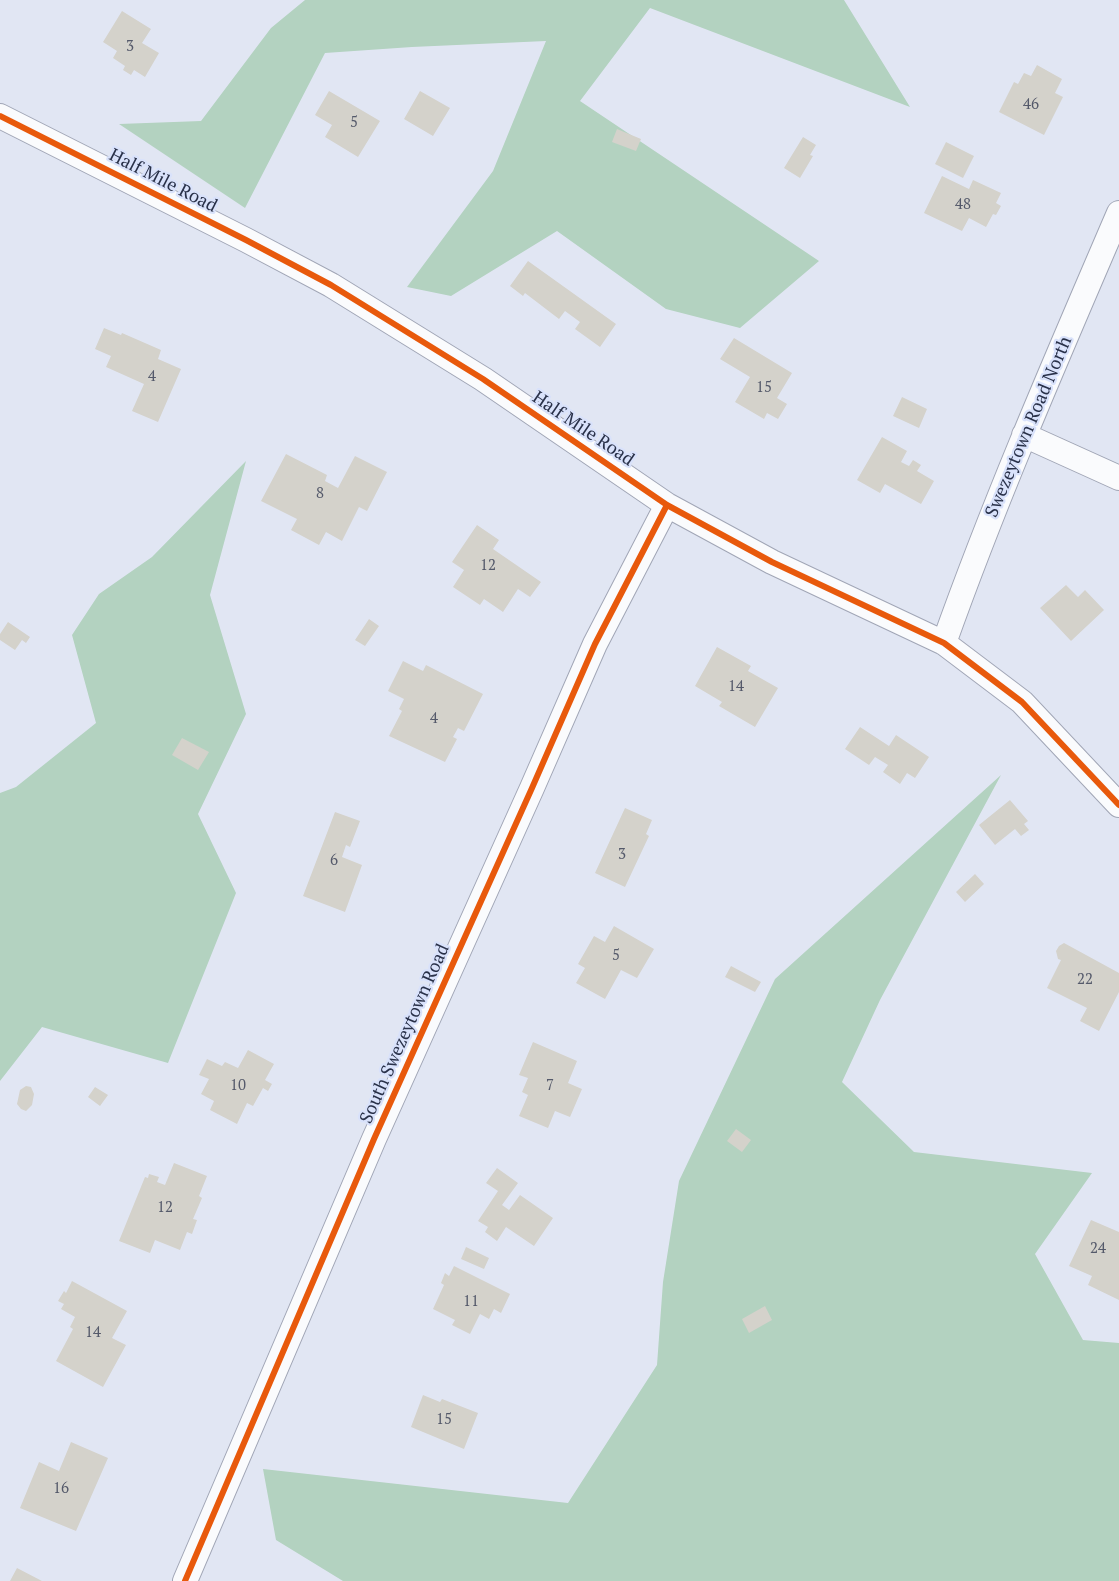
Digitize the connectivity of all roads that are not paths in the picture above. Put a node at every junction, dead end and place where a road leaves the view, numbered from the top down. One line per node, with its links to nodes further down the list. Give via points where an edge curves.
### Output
1 (0, 116): 5 (street, Half Mile Road, via 331,285 483,379)
2 (1119, 213): 3 (street, Swezeytown Road North)
3 (1024, 435): 4 (street); 6 (street, Swezeytown Road North)
4 (1119, 478)
5 (667, 505): 6 (street, Half Mile Road, via 772,562); 8 (street, South Swezeytown Road, via 595,644 374,1139)
6 (944, 643): 7 (street, Half Mile Road, via 1022,702)
7 (1119, 805)
8 (185, 1581)

